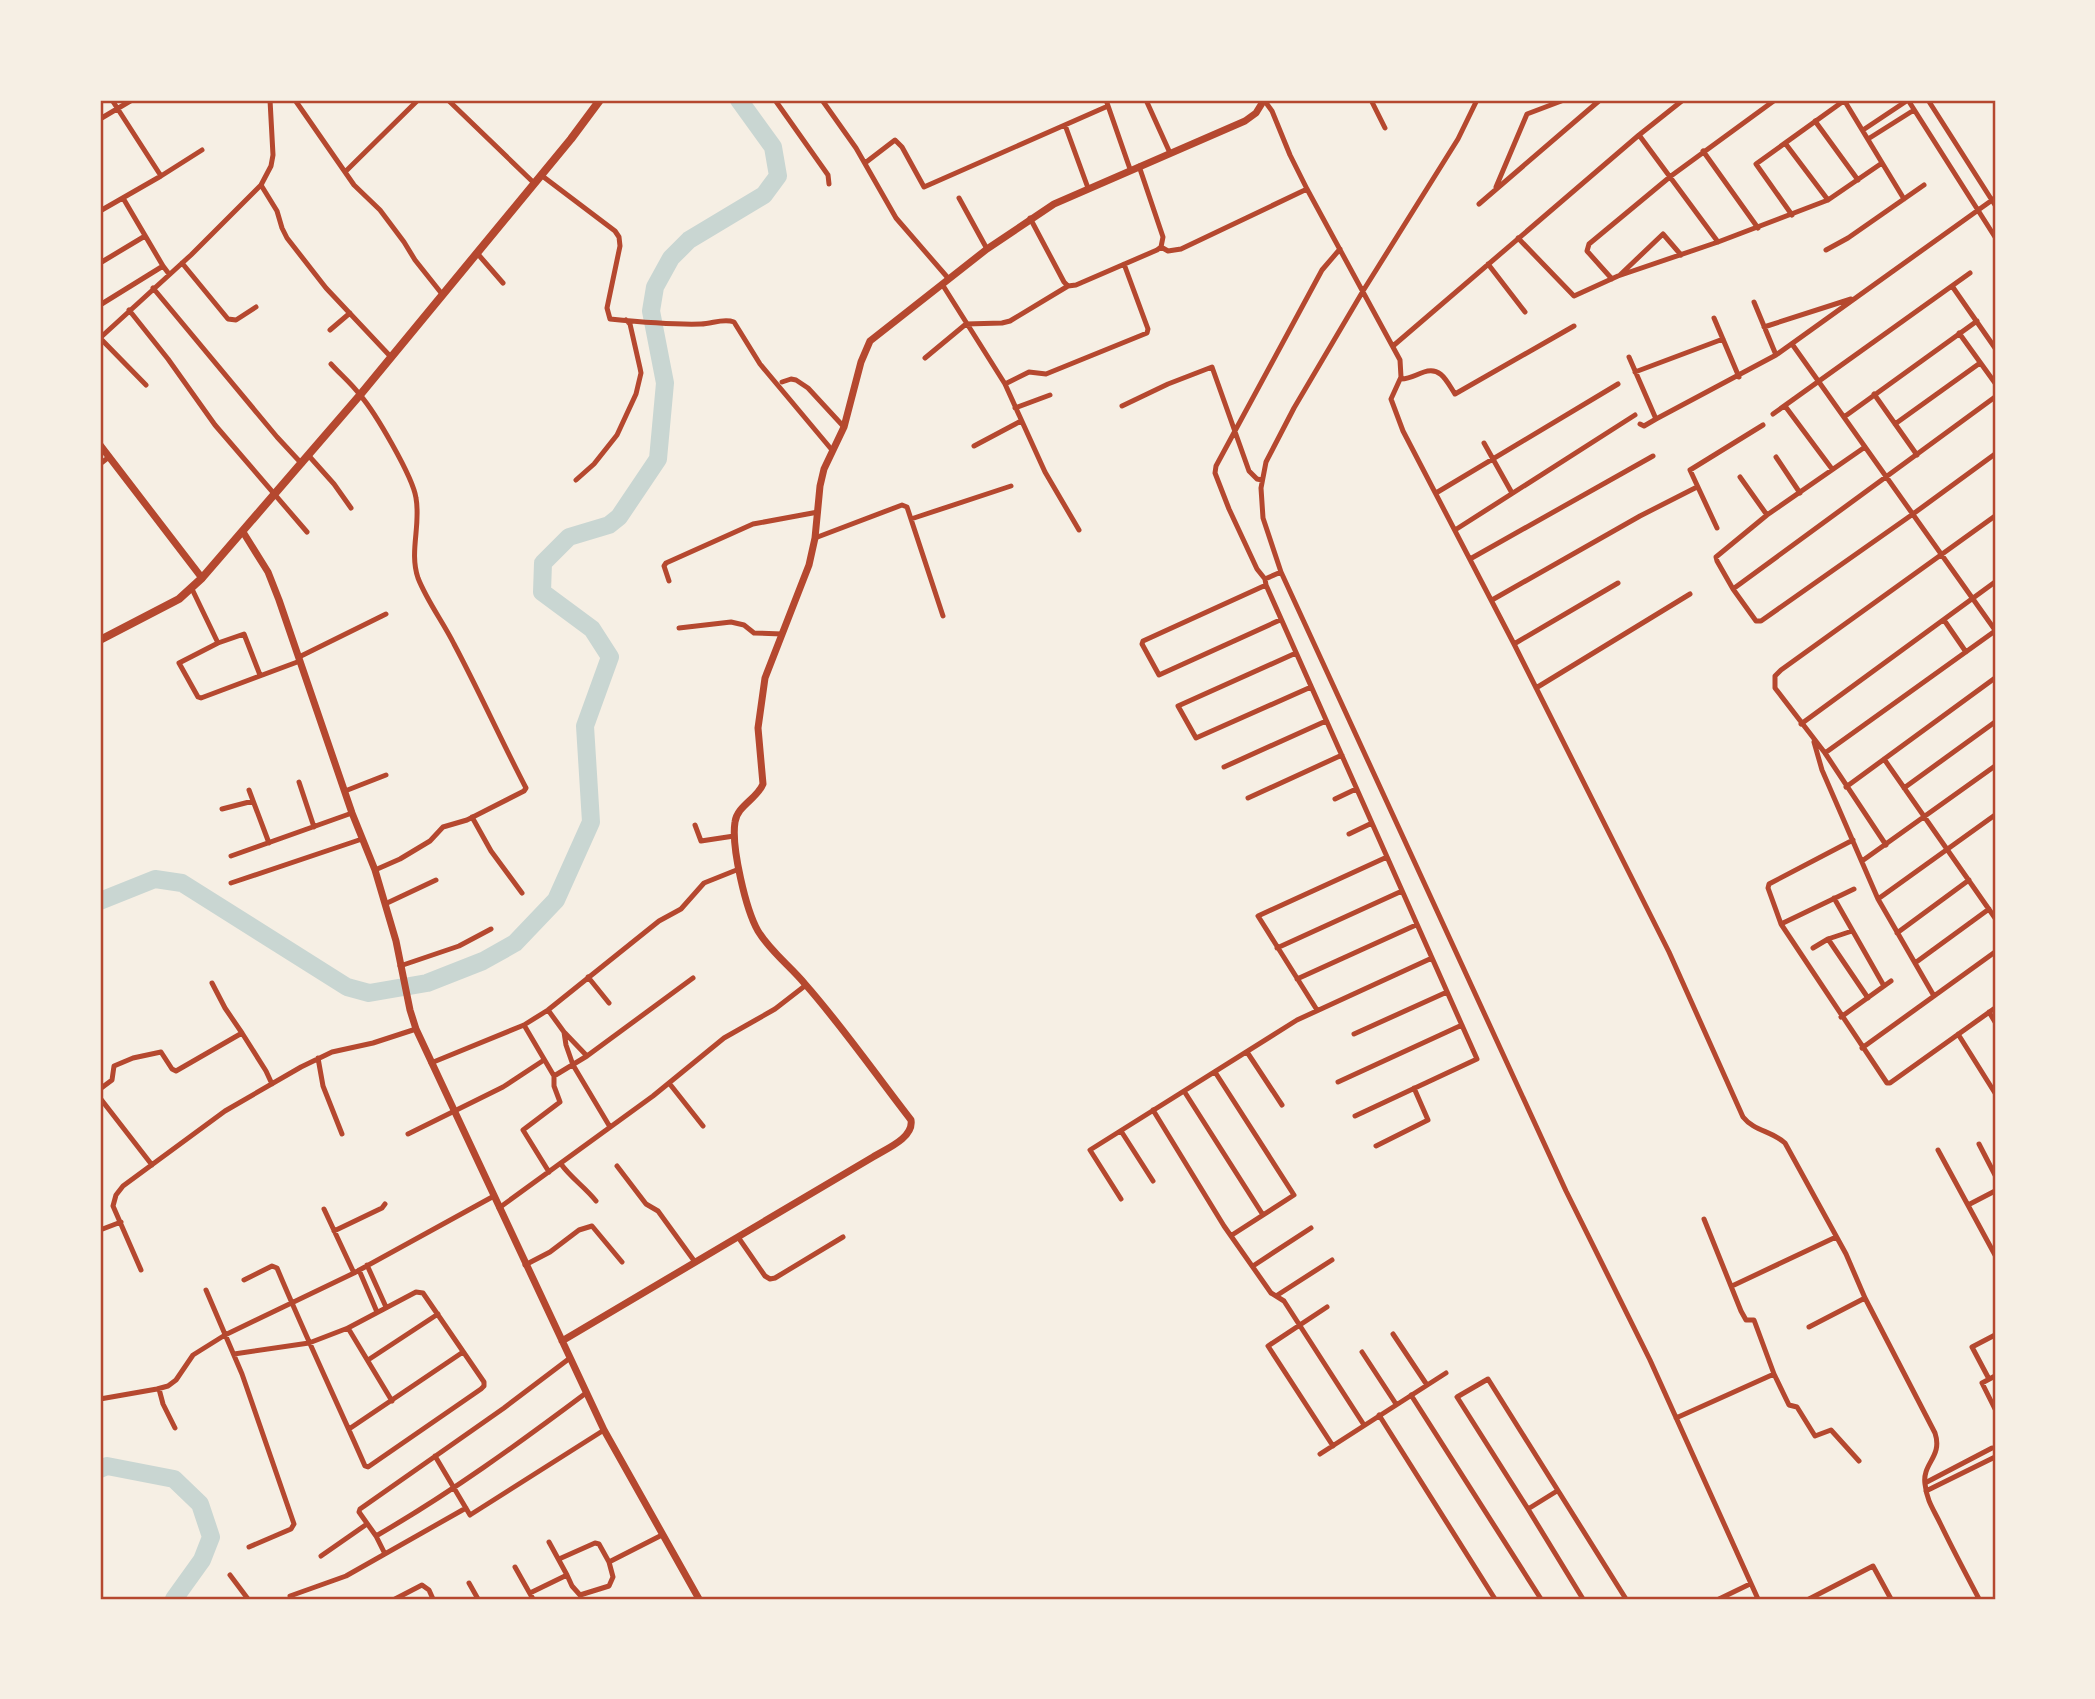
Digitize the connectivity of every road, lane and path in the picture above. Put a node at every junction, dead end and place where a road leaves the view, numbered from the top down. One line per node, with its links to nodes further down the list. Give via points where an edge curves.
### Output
1 (111, 100): 22 (street)
2 (132, 100): 22 (street)
3 (270, 100): 47 (street, via 273,155)
4 (295, 100): 39 (street)
5 (418, 100): 39 (street)
6 (448, 100): 44 (street)
7 (600, 100): 40 (main road)
8 (775, 100): 45 (street, via 828,175)
9 (822, 100): 35 (street)
10 (1146, 100): 34 (street)
11 (1264, 100): 34 (street, via 1245,121); 49 (street)
12 (1371, 100): 27 (street)
13 (1477, 100): 85 (street)
14 (1564, 100): 50 (street, via 1527,114)
15 (1600, 100): 50 (street)
16 (1682, 100): 29 (street)
17 (1775, 100): 33 (street)
18 (1844, 100): 25 (street); 28 (street)
19 (1908, 100): 23 (street); 28 (street)
20 (1929, 100): 55 (street)
21 (1107, 103): 26 (street); 38 (street)
22 (117, 109): 24 (street); 42 (street)
23 (1914, 110): 30 (street); 57 (street)
24 (100, 119)
25 (1815, 121): 31 (street); 43 (street)
26 (1065, 125): 35 (street, via 924,187 895,140); 48 (street)
27 (1385, 128)
28 (1863, 130): 30 (street)
29 (1639, 135): 41 (street); 64 (street)
30 (1868, 139): 36 (street)
31 (1785, 143): 54 (street); 59 (street, via 1756,164)
32 (202, 150): 42 (street)
33 (1703, 151): 41 (street); 61 (street)
34 (1170, 153): 37 (street)
35 (865, 163): 80 (street, via 896,218)
36 (1882, 163): 43 (street); 53 (street)
37 (1139, 166): 38 (street); 66 (street, via 1163,237)
38 (1130, 170): 48 (street)
39 (345, 172): 86 (street, via 380,210)
40 (541, 175): 44 (main road); 95 (street, via 619,237 607,308 610,319)
41 (1671, 176): 65 (street); 79 (street, via 1587,247)
42 (160, 177): 51 (street)
43 (1858, 180): 54 (street)
44 (534, 183): 70 (main road)
45 (829, 184)
46 (1924, 185): 53 (street)
47 (261, 186): 73 (street); 93 (street, via 287,238)
48 (1087, 188): 60 (street)
49 (1307, 189): 66 (street, via 1181,249); 68 (street)
50 (1495, 190): 56 (street)
51 (122, 198): 58 (street); 62 (street)
52 (958, 198): 67 (street)
53 (1904, 199): 69 (street)
54 (1828, 200): 59 (street)
55 (1994, 201): 57 (street)
56 (1479, 204)
57 (1977, 209): 63 (street); 87 (street)
58 (100, 211)
59 (1792, 215): 61 (street)
60 (1030, 218): 67 (street); 82 (street)
61 (1758, 228): 65 (street)
62 (145, 236): 72 (street); 76 (street)
63 (1995, 237)
64 (1518, 238): 75 (street); 79 (street, via 1574,296)
65 (1718, 242): 71 (street)
66 (1161, 247): 74 (street)
67 (987, 249): 80 (street)
68 (1340, 249): 85 (street); 138 (street, via 1322,270)
69 (1826, 250)
70 (477, 253): 81 (street); 86 (main road)
71 (1681, 255): 79 (street); 79 (street, via 1663,234)
72 (100, 263)
73 (182, 263): 77 (street); 90 (street, via 228,319 236,320)
74 (1124, 264): 82 (street); 119 (street, via 1147,333 1046,374 1029,372)
75 (1488, 264): 92 (street); 105 (street)
76 (163, 266): 77 (street); 89 (street)
77 (169, 274): 84 (street)
78 (1969, 274): 83 (street)
79 (1615, 278)
80 (945, 281): 97 (street); 137 (street, via 870,341)
81 (503, 283)
82 (1068, 286): 97 (street, via 1010,321)
83 (1952, 286): 96 (street); 116 (street)
84 (153, 288): 91 (street); 152 (street)
85 (1364, 293): 105 (street); 157 (street, via 1294,408 1266,462)
86 (442, 294): 108 (main road)
87 (1858, 297): 99 (street); 104 (street)
88 (1754, 302): 99 (street)
89 (100, 305)
90 (256, 307)
91 (129, 310): 102 (street); 163 (street)
92 (1525, 312)
93 (350, 313): 100 (street); 108 (street)
94 (1714, 317): 103 (street)
95 (627, 320): 143 (street, via 734,322 760,364); 156 (street, via 641,373 636,394 612,442)
96 (1977, 321): 101 (street); 106 (street)
97 (967, 324): 110 (street); 119 (street)
98 (1574, 326): 115 (street, via 1455,394 1438,372)
99 (1764, 327): 107 (street)
100 (330, 330)
101 (1959, 333): 111 (street); 122 (street)
102 (100, 338): 121 (street)
103 (1723, 339): 113 (street); 114 (street)
104 (1792, 344): 107 (street); 116 (street)
105 (1393, 346): 115 (street, via 1400,360)
106 (1995, 348)
107 (1776, 355): 114 (street)
108 (390, 356): 123 (main road)
109 (1629, 357): 113 (street)
110 (925, 358)
111 (1980, 363): 118 (street); 135 (street)
112 (331, 364): 123 (street)
113 (1635, 372): 132 (street)
114 (1739, 377): 132 (street)
115 (1401, 379): 161 (street, via 1391,399)
116 (1819, 381): 126 (street); 131 (street)
117 (782, 382): 137 (street, via 801,383)
118 (1995, 383)
119 (1005, 384): 128 (street)
120 (1618, 384): 150 (street)
121 (146, 385)
122 (1874, 394): 131 (street); 135 (street)
123 (360, 395): 146 (main road); 228 (street, via 414,492 415,567 422,587 526,788)
124 (1050, 395): 128 (street)
125 (1995, 397): 145 (street)
126 (1785, 405): 129 (street); 153 (street)
127 (1122, 406): 138 (street, via 1212,367)
128 (1015, 408): 133 (street)
129 (1773, 414)
130 (1635, 415): 162 (street)
131 (1844, 417): 142 (street)
132 (1657, 419): 134 (street)
133 (1021, 421): 141 (street); 171 (street)
134 (1640, 424)
135 (1895, 424): 145 (street)
136 (1763, 425): 159 (street, via 1691,468)
137 (844, 427): 143 (street)
138 (1235, 429): 157 (street, via 1249,471); 181 (street, via 1215,473)
139 (1484, 443): 150 (street)
140 (100, 445): 148 (street)
141 (974, 446)
142 (1865, 447): 153 (street); 154 (street)
143 (832, 450): 165 (street, via 820,486)
144 (1995, 454): 166 (street)
145 (1917, 455): 154 (street)
146 (309, 456): 152 (main road); 164 (street)
147 (1653, 456): 177 (street)
148 (109, 457): 151 (street); 179 (street)
149 (1776, 457): 160 (street)
150 (1493, 459): 161 (street); 162 (street)
151 (100, 464)
152 (302, 464): 163 (main road)
153 (1832, 469): 160 (street)
154 (1886, 476): 166 (street); 185 (street)
155 (1740, 477): 167 (street)
156 (576, 480)
157 (1262, 480): 178 (street, via 1265,528)
158 (1011, 486): 169 (street)
159 (1697, 487): 170 (street); 188 (street)
160 (1800, 492): 167 (street)
161 (1436, 493): 172 (street)
162 (1512, 493): 172 (street)
163 (275, 496): 173 (main road); 174 (street)
164 (351, 508)
165 (818, 512): 175 (street); 180 (street, via 753,524 666,563)
166 (1913, 514): 176 (street); 185 (street, via 1761,621 1756,621)
167 (1767, 515): 185 (street, via 1716,557)
168 (1995, 516): 176 (street)
169 (911, 519): 175 (street, via 902,505); 190 (street)
170 (1717, 528)
171 (1079, 530)
172 (1455, 530): 177 (street)
173 (243, 532): 179 (main road); 201 (street, via 268,572)
174 (307, 532)
175 (815, 538): 195 (street)
176 (1942, 554): 187 (street); 208 (street, via 1776,676 1775,688)
177 (1470, 559): 188 (street)
178 (1281, 572): 181 (street); 390 (street, via 1566,1191)
179 (202, 578): 184 (main road)
180 (668, 581)
181 (1265, 582): 191 (street); 191 (street, via 1142,644 1159,675)
182 (1995, 582): 187 (street)
183 (1618, 583): 198 (street)
184 (192, 589): 196 (main road); 197 (street)
185 (1733, 589)
186 (1690, 594): 205 (street)
187 (1973, 598): 192 (street); 194 (street)
188 (1492, 600): 198 (street)
189 (386, 614): 201 (street)
190 (943, 616)
191 (1280, 620): 200 (street)
192 (1944, 620): 199 (street); 208 (street)
193 (680, 628): 195 (street, via 731,622 754,633)
194 (1995, 631): 199 (street)
195 (782, 634): 234 (street, via 765,678 759,713 764,784 738,813)
196 (100, 640)
197 (218, 643): 202 (street, via 244,634); 202 (street, via 179,663 199,698)
198 (1514, 644): 205 (street)
199 (1966, 652): 210 (street)
200 (1296, 653): 204 (street); 204 (street, via 1178,706 1196,738)
201 (299, 659): 202 (street); 221 (street)
202 (260, 675)
203 (1995, 678): 212 (street)
204 (1311, 687): 206 (street)
205 (1536, 688): 344 (street, via 1669,952 1743,1117 1785,1143)
206 (1326, 721): 211 (street); 214 (street)
207 (1995, 723): 218 (street)
208 (1801, 724): 209 (street)
209 (1813, 739): 210 (street); 236 (street)
210 (1825, 754): 217 (street)
211 (1342, 755): 219 (street); 222 (street)
212 (1884, 759): 217 (street); 218 (street)
213 (1995, 766): 229 (street)
214 (1224, 767)
215 (386, 775): 221 (street)
216 (299, 782): 232 (street)
217 (1846, 787): 238 (street)
218 (1904, 788): 229 (street)
219 (1356, 789): 223 (street); 230 (street)
220 (250, 790): 224 (street)
221 (345, 791): 226 (street)
222 (1248, 798)
223 (1335, 799)
224 (253, 800): 225 (street); 237 (street)
225 (222, 809)
226 (352, 813): 232 (street); 235 (street)
227 (1995, 815): 239 (street)
228 (472, 817): 244 (street, via 440,829 430,841); 250 (street)
229 (1924, 817): 238 (street); 239 (street)
230 (1372, 823): 233 (street); 241 (street)
231 (695, 825): 234 (street, via 701,841)
232 (314, 827): 237 (street)
233 (1349, 834)
234 (734, 835): 243 (street)
235 (362, 839): 244 (street); 247 (street)
236 (1853, 840): 242 (street); 256 (street, via 1769,884)
237 (269, 843): 240 (street)
238 (1886, 845): 242 (street)
239 (1947, 849): 246 (street); 252 (street)
240 (232, 856)
241 (1387, 857): 249 (street); 262 (street, via 1258,916)
242 (1862, 861): 252 (street)
243 (739, 869): 268 (street, via 704,883 681,909); 273 (street, via 757,929)
244 (375, 870): 253 (street)
245 (436, 880): 253 (street)
246 (1969, 880): 254 (street); 260 (street)
247 (231, 883)
248 (1854, 889): 251 (street)
249 (1402, 891): 257 (street); 262 (street)
250 (522, 893)
251 (1834, 898): 256 (street); 259 (street)
252 (1878, 899): 260 (street)
253 (385, 904): 267 (street)
254 (1989, 909): 255 (street); 266 (street)
255 (1995, 918)
256 (1781, 924): 283 (street)
257 (1416, 925): 265 (street); 270 (street)
258 (491, 929): 267 (street)
259 (1852, 931): 261 (street); 274 (street)
260 (1897, 933): 266 (street)
261 (1828, 939): 263 (street); 277 (street)
262 (1277, 948): 270 (street)
263 (1813, 948)
264 (1995, 952): 276 (street)
265 (1432, 958): 275 (street); 281 (street)
266 (1915, 963): 276 (street)
267 (401, 969): 287 (street)
268 (588, 977): 278 (street); 280 (street)
269 (693, 978): 294 (street)
270 (1297, 979): 281 (street)
271 (1891, 981): 274 (street)
272 (212, 983): 289 (street)
273 (806, 985): 302 (street, via 775,1009 731,1033); 342 (street, via 912,1126 897,1143)
274 (1884, 986): 277 (street)
275 (1447, 992): 286 (street); 290 (street)
276 (1934, 996): 292 (street)
277 (1868, 998): 283 (street)
278 (609, 1003)
279 (1995, 1008): 282 (street)
280 (548, 1010): 285 (street); 288 (street)
281 (1317, 1010): 293 (street)
282 (1989, 1012): 284 (street); 291 (street)
283 (1841, 1017): 292 (street)
284 (1995, 1022)
285 (524, 1025): 296 (street); 297 (street)
286 (1462, 1025): 301 (street); 304 (street, via 1477,1059)
287 (416, 1029): 295 (street); 297 (street)
288 (564, 1032): 294 (street); 298 (street)
289 (242, 1033): 303 (street); 305 (street, via 176,1071 162,1052 132,1058 114,1066 112,1080)
290 (1354, 1034)
291 (1958, 1034): 292 (street, via 1890,1083); 307 (street)
292 (1862, 1048)
293 (1247, 1052): 299 (street); 309 (street)
294 (587, 1056): 298 (street)
295 (318, 1058): 303 (street); 316 (street, via 323,1086)
296 (544, 1060): 300 (street); 311 (street)
297 (431, 1063): 311 (street)
298 (573, 1065): 300 (street); 314 (street)
299 (1215, 1072): 306 (street); 335 (street, via 1294,1195)
300 (554, 1076): 325 (street, via 561,1102 523,1130)
301 (1338, 1082)
302 (669, 1083): 313 (street); 314 (street)
303 (272, 1084): 322 (street, via 225,1111)
304 (1414, 1088): 312 (street); 319 (street, via 1429,1120)
305 (100, 1089)
306 (1184, 1091): 310 (street); 335 (street)
307 (1995, 1093)
308 (100, 1098): 322 (street)
309 (1282, 1105)
310 (1153, 1110): 315 (street); 341 (street)
311 (455, 1113): 317 (street); 328 (street)
312 (1354, 1116)
313 (703, 1126)
314 (610, 1127): 321 (street)
315 (1121, 1131): 326 (street); 329 (street, via 1090,1150)
316 (342, 1134)
317 (408, 1134)
318 (1979, 1144): 324 (street)
319 (1376, 1146)
320 (1938, 1150): 332 (street)
321 (561, 1164): 325 (street); 330 (street)
322 (152, 1165): 337 (street, via 116,1195 113,1206)
323 (617, 1166): 348 (street)
324 (1994, 1171)
325 (549, 1172): 334 (street)
326 (1153, 1181)
327 (1995, 1191): 332 (street)
328 (494, 1196): 334 (street); 349 (street)
329 (1121, 1199)
330 (596, 1201)
331 (385, 1204): 340 (street)
332 (1968, 1205): 345 (street)
333 (324, 1209): 340 (street)
334 (499, 1209): 350 (street)
335 (1263, 1215): 341 (street)
336 (1704, 1219): 355 (street)
337 (121, 1222): 339 (street); 352 (street)
338 (1311, 1228): 351 (street)
339 (100, 1230)
340 (334, 1231): 353 (street)
341 (1232, 1235): 351 (street)
342 (738, 1237): 343 (street, via 769,1279); 348 (street)
343 (843, 1237)
344 (1836, 1237): 355 (street); 358 (street)
345 (1995, 1255)
346 (1332, 1260): 357 (street)
347 (622, 1262): 350 (street, via 592,1226)
348 (695, 1262): 370 (street)
349 (367, 1265): 353 (street); 360 (street)
350 (525, 1265): 370 (street)
351 (1253, 1266): 357 (street)
352 (141, 1270)
353 (356, 1272): 359 (street); 362 (street)
354 (244, 1280): 359 (street, via 275,1266)
355 (1732, 1286): 378 (street, via 1745,1320 1754,1320)
356 (205, 1290): 368 (street)
357 (1276, 1296): 364 (street)
358 (1865, 1298): 365 (street); 401 (street, via 1938,1443 1925,1471)
359 (292, 1304): 368 (street); 371 (street)
360 (386, 1307): 362 (street); 363 (street, via 420,1291)
361 (1327, 1307): 364 (street)
362 (377, 1312): 366 (street)
363 (438, 1314): 372 (street); 376 (street)
364 (1300, 1325): 391 (street); 396 (street, via 1268,1346)
365 (1809, 1327)
366 (348, 1328): 371 (street); 376 (street)
367 (1393, 1334): 381 (street)
368 (225, 1335): 374 (street); 382 (street, via 193,1355 176,1380)
369 (1995, 1335): 380 (street, via 1972,1347)
370 (562, 1341): 375 (street)
371 (309, 1343): 374 (street); 393 (street)
372 (463, 1352): 386 (street); 393 (street, via 484,1381 481,1389 372,1466 365,1466)
373 (1362, 1352): 387 (street)
374 (234, 1354): 411 (street, via 294,1524)
375 (570, 1357): 383 (street); 398 (street)
376 (368, 1360): 386 (street)
377 (1446, 1373): 381 (street)
378 (1774, 1374): 390 (street); 400 (street, via 1789,1405 1797,1407 1814,1436 1831,1430)
379 (1995, 1376): 380 (street)
380 (1989, 1379): 388 (street, via 1982,1383)
381 (1427, 1385): 384 (street)
382 (159, 1389): 385 (street); 392 (street)
383 (586, 1393): 394 (street); 402 (street)
384 (1411, 1395): 387 (street); 431 (street)
385 (100, 1399)
386 (392, 1401): 393 (street)
387 (1396, 1404): 389 (street)
388 (1995, 1409)
389 (1379, 1415): 391 (street); 430 (street)
390 (1677, 1417): 420 (street)
391 (1364, 1425): 396 (street)
392 (175, 1428)
393 (349, 1429)
394 (604, 1430): 405 (street, via 470,1515); 408 (street)
395 (1994, 1445): 399 (street); 401 (street)
396 (1333, 1446): 397 (street)
397 (1320, 1454)
398 (435, 1456): 402 (street); 407 (street, via 360,1509)
399 (1995, 1456): 404 (street)
400 (1859, 1461)
401 (1925, 1483): 404 (street)
402 (454, 1487): 405 (street); 409 (street)
403 (1557, 1491): 406 (street); 406 (street, via 1488,1379 1457,1398); 433 (street)
404 (1926, 1491): 438 (street)
405 (466, 1507): 412 (street)
406 (1528, 1509): 432 (street)
407 (366, 1524): 409 (street); 413 (street)
408 (662, 1535): 415 (street); 429 (street)
409 (376, 1536): 412 (street)
410 (549, 1542): 414 (street)
411 (249, 1546)
412 (385, 1554): 422 (street, via 346,1576)
413 (321, 1556)
414 (559, 1559): 415 (street, via 595,1543); 418 (street)
415 (609, 1562): 421 (street, via 613,1577 609,1586 587,1594)
416 (515, 1567): 423 (street)
417 (230, 1575): 424 (street)
418 (567, 1575): 421 (street); 423 (street)
419 (469, 1583): 427 (street)
420 (1750, 1584): 434 (street); 435 (street)
421 (576, 1592): 428 (street)
422 (290, 1596)
423 (531, 1596)
424 (248, 1599)
425 (395, 1599): 426 (street, via 422,1586)
426 (433, 1599)
427 (478, 1599)
428 (579, 1599)
429 (699, 1599)
430 (1494, 1599)
431 (1541, 1599)
432 (1583, 1599)
433 (1626, 1599)
434 (1719, 1599)
435 (1758, 1599)
436 (1809, 1599): 437 (street, via 1873,1566)
437 (1891, 1599)
438 (1979, 1599)

